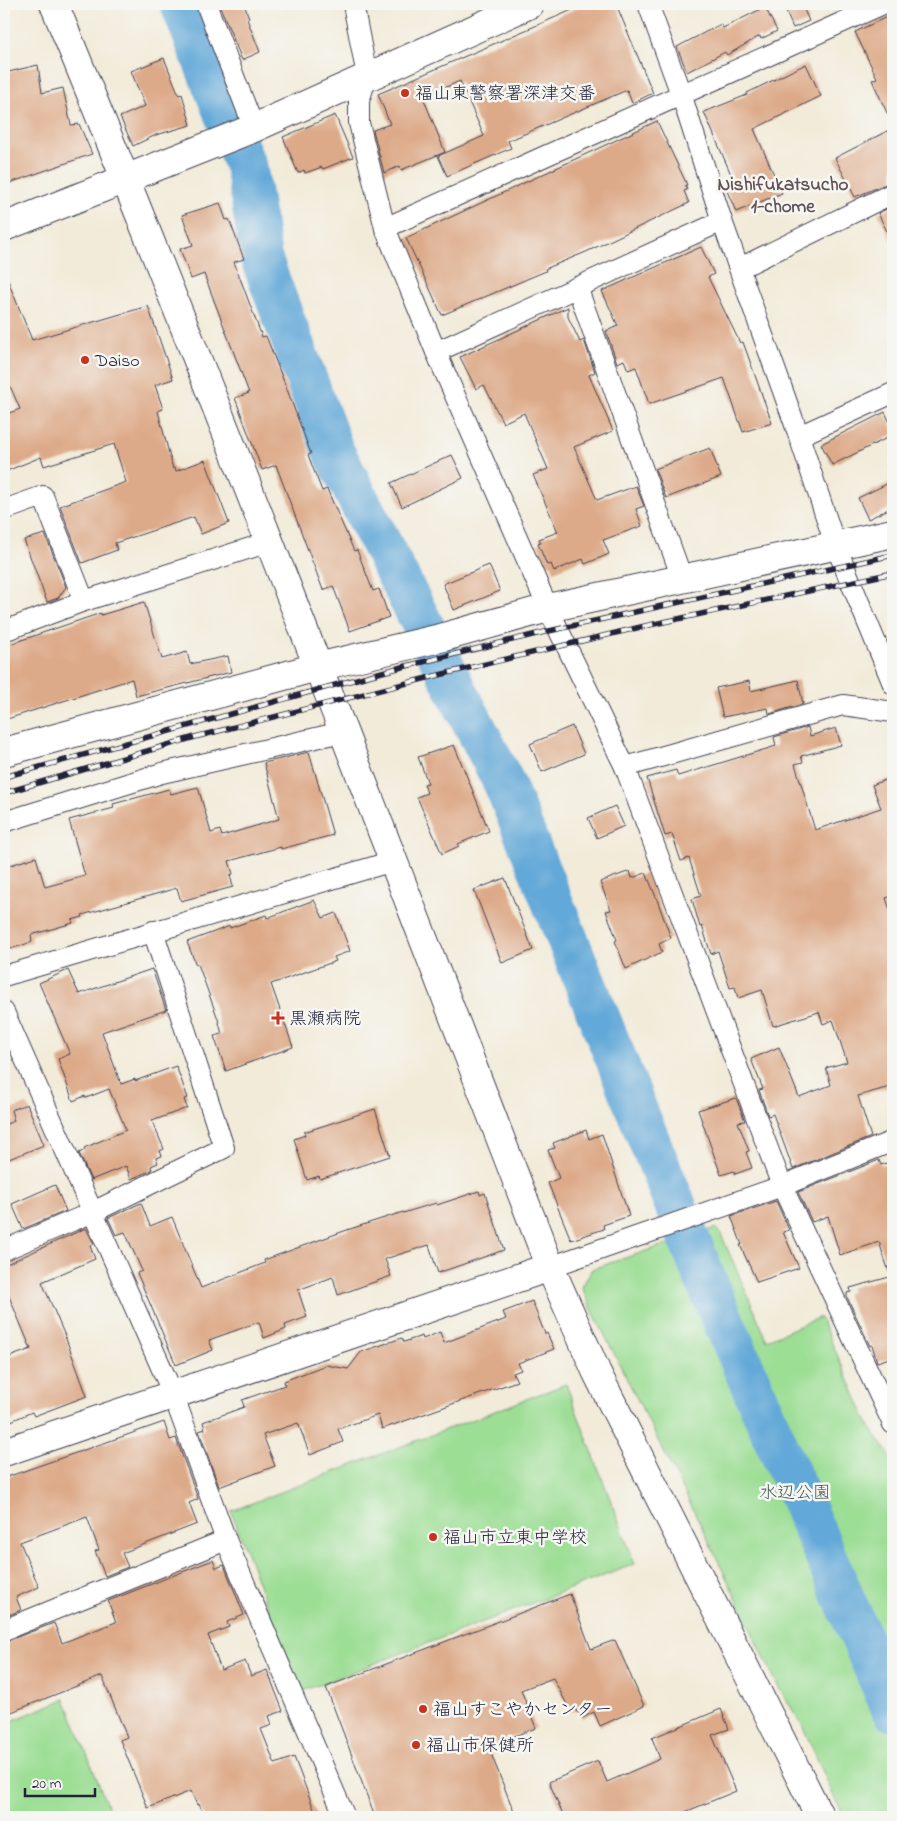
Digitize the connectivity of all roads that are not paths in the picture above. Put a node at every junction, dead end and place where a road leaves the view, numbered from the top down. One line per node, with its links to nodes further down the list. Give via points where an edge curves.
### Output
1 (54, 4): 10 (street)
2 (206, 4): 9 (street)
3 (353, 4): 7 (street)
4 (530, 4): 7 (street)
5 (648, 4): 8 (street)
6 (883, 4): 8 (street)
7 (367, 76): 9 (street); 14 (street, via 360,101 359,123)
8 (681, 94): 12 (street); 14 (street)
9 (251, 130): 10 (street)
10 (126, 179): 13 (street); 22 (street)
11 (893, 193): 15 (street)
12 (722, 220): 15 (street); 16 (street)
13 (4, 227)
14 (385, 228): 17 (street)
15 (740, 268): 19 (street)
16 (577, 287): 17 (street); 24 (street)
17 (436, 352): 26 (street)
18 (893, 394): 19 (street)
19 (799, 436): 23 (street)
20 (4, 510): 25 (street, via 43,496)
21 (893, 533): 23 (street)
22 (269, 542): 25 (street); 28 (street)
23 (836, 544): 24 (street); 29 (street)
24 (682, 578): 26 (street)
25 (84, 601): 27 (street)
26 (548, 608): 28 (street); 33 (street)
27 (4, 631)
28 (317, 667): 31 (street); 32 (street)
29 (893, 684)
30 (893, 712): 33 (street, via 843,705)
31 (342, 732): 34 (street, via 162,773); 35 (street)
32 (4, 752)
33 (625, 767): 40 (street)
34 (4, 822)
35 (393, 861): 36 (street); 43 (street)
36 (153, 932): 37 (street); 41 (street, via 224,1148)
37 (4, 976)
38 (4, 1012): 41 (street)
39 (893, 1141): 40 (street)
40 (782, 1186): 43 (street); 45 (street)
41 (93, 1212): 42 (street); 44 (street)
42 (4, 1250)
43 (550, 1267): 44 (street); 50 (street, via 598,1374)
44 (173, 1394): 46 (street); 47 (street)
45 (893, 1424)
46 (4, 1452)
47 (226, 1540): 48 (street); 49 (street)
48 (4, 1630)
49 (344, 1817)
50 (820, 1817)

